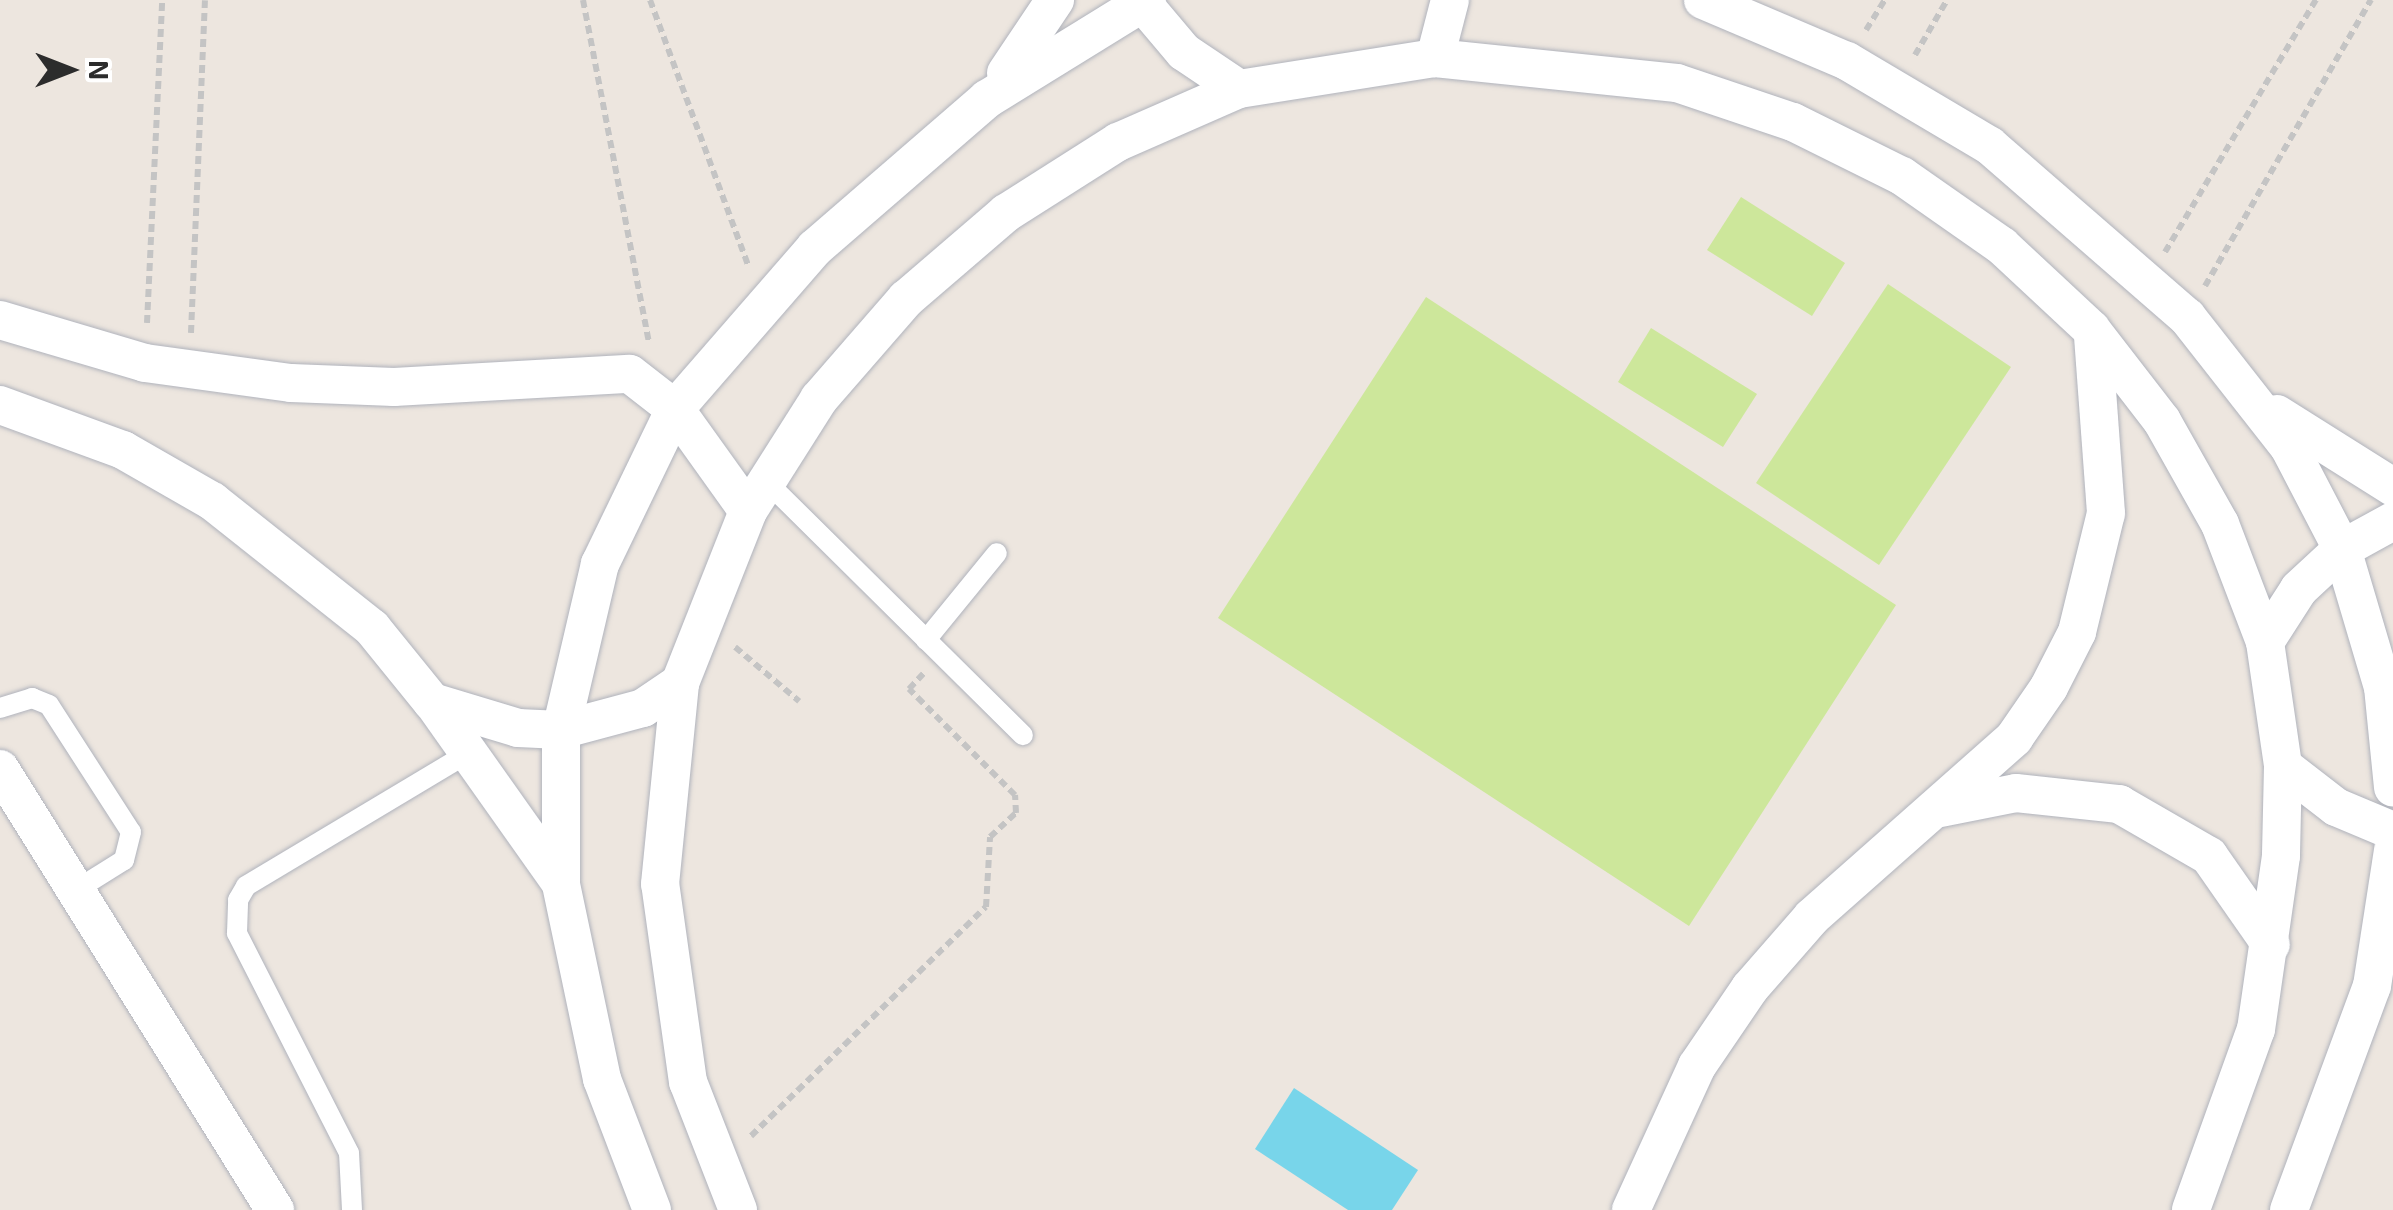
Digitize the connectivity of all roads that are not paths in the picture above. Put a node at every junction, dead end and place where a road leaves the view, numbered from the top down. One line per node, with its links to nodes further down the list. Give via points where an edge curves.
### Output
1 (1055, 0): 7 (street)
2 (1450, 0): 5 (street)
3 (1703, 0): 11 (street, via 1896,87 2004,156 2150,279)
4 (1143, 1): 6 (street, via 1184,52); 7 (street)
5 (1435, 58): 6 (street); 9 (street, via 1677,83 1793,122 1902,176 1988,236)
6 (1239, 89): 14 (street, via 1118,142 1006,213 906,299 819,399)
7 (987, 99): 10 (street, via 870,195)
8 (0, 320): 10 (street, via 190,371 394,388 597,369)
9 (2092, 329): 18 (street, via 2162,421 2220,524); 29 (street, via 2108,452 2096,574 2049,687 2014,738)
10 (667, 400): 14 (street); 23 (street, via 600,564)
11 (2256, 400): 13 (street); 16 (street)
12 (0, 405): 21 (street, via 123,450 212,501 372,628)
13 (2393, 487)
14 (758, 497): 19 (lane); 20 (street)
15 (2393, 521): 16 (street)
16 (2342, 549): 18 (street, via 2299,589); 28 (street, via 2383,688)
17 (997, 554): 19 (lane)
18 (2265, 642): 26 (street)
19 (934, 648): 24 (lane)
20 (680, 683): 23 (street, via 643,708); 39 (street, via 660,884 671,1000 718,1168)
21 (432, 702): 23 (street, via 518,728); 25 (street)
22 (0, 708): 33 (lane, via 32,698 48,705 131,832 124,860)
23 (561, 730): 32 (street)
24 (1022, 735)
25 (473, 750): 32 (street); 37 (lane, via 246,886 238,900 237,933 349,1153)
26 (2283, 766): 30 (street, via 2336,807); 34 (street)
27 (0, 769): 33 (street)
28 (2393, 788)
29 (1940, 808): 34 (street, via 2016,793 2119,804 2209,856); 40 (street, via 1812,917 1750,988 1697,1066)
30 (2393, 831)
31 (2393, 850): 35 (street)
32 (561, 884): 38 (street, via 602,1079)
33 (76, 890): 36 (street)
34 (2272, 945): 41 (street, via 2230,1117)
35 (2382, 972): 42 (street)
36 (275, 1210)
37 (352, 1210)
38 (652, 1210)
39 (738, 1210)
40 (1631, 1210)
41 (2191, 1210)
42 (2288, 1210)

